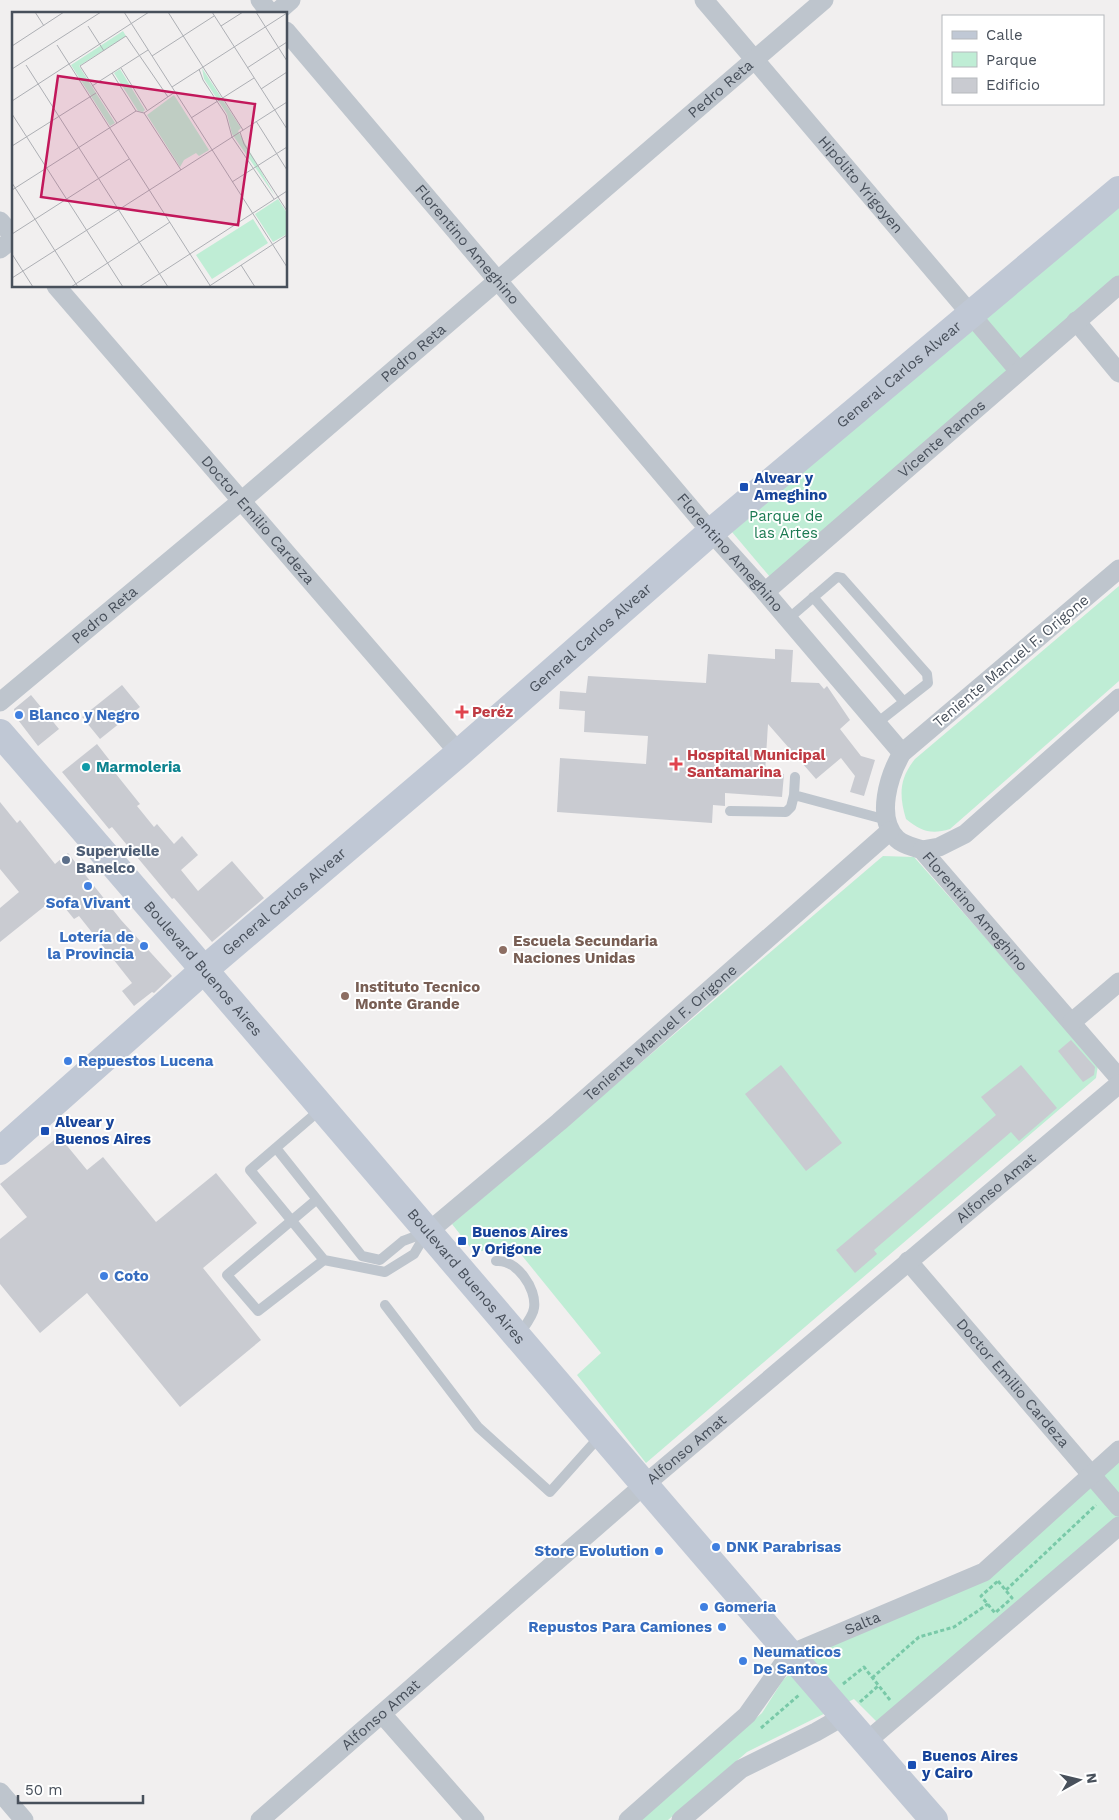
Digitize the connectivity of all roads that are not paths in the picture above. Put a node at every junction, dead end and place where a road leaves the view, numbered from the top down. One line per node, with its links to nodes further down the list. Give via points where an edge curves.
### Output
1 (260, 0): 5 (street)
2 (291, 0): 6 (street)
3 (704, 0): 8 (street, Hipólito Yrigoyen)
4 (824, 0): 8 (street, Pedro Reta)
5 (271, 12)
6 (276, 12)
7 (288, 33): 14 (street, Florentino Ameghino)
8 (755, 60): 14 (street, Pedro Reta); 17 (street, Hipólito Yrigoyen)
9 (1119, 190): 17 (street, General Carlos Alvear)
10 (0, 221): 11 (street)
11 (12, 236)
12 (12, 240): 13 (street)
13 (0, 249)
14 (498, 280): 21 (street, Pedro Reta); 22 (street, Florentino Ameghino)
15 (1119, 285): 18 (street, Vicente Ramos)
16 (58, 288): 21 (street, Doctor Emilio Cardeza)
17 (972, 315): 19 (street, Hipólito Yrigoyen); 22 (street, General Carlos Alvear)
18 (1076, 322): 19 (street, Vicente Ramos); 20 (street)
19 (1019, 371): 24 (street, Vicente Ramos)
20 (1119, 373)
21 (240, 502): 28 (street, Pedro Reta); 32 (street, Doctor Emilio Cardeza)
22 (711, 532): 24 (street, Florentino Ameghino); 32 (street, General Carlos Alvear)
23 (1119, 569): 33 (street, Teniente Manuel F. Origone)
24 (765, 592): 26 (street, Florentino Ameghino)
25 (813, 596): 26 (lane); 29 (lane); 29 (lane, via 836,576 842,578 921,667 929,678 928,683)
26 (788, 619): 30 (street, Florentino Ameghino)
27 (1119, 698): 38 (street, via 965,834 939,847)
28 (0, 702)
29 (904, 702): 30 (lane)
30 (876, 723): 33 (street, Florentino Ameghino)
31 (0, 733): 39 (street, Boulevard Buenos Aires)
32 (459, 753): 39 (street, General Carlos Alvear)
33 (902, 753): 37 (street, via 889,785)
34 (795, 777): 35 (lane)
35 (794, 795): 36 (lane, via 786,812); 37 (lane)
36 (730, 811)
37 (888, 825): 38 (street, Florentino Ameghino, via 898,840); 49 (street, Teniente Manuel F. Origone, via 559,1122)
38 (922, 850): 41 (street, Florentino Ameghino)
39 (205, 969): 44 (street, Boulevard Buenos Aires); 46 (street, General Carlos Alvear)
40 (1119, 982): 41 (street)
41 (1072, 1022): 42 (street, Florentino Ameghino)
42 (1119, 1078)
43 (1119, 1084): 52 (street, Alfonso Amat)
44 (322, 1108): 45 (lane); 49 (street, Boulevard Buenos Aires)
45 (276, 1148): 47 (lane); 48 (lane, via 250,1170)
46 (0, 1151)
47 (316, 1200): 48 (lane); 49 (lane, via 362,1256 380,1260 403,1241)
48 (291, 1221): 50 (lane); 50 (lane, via 228,1275 258,1311)
49 (428, 1232): 50 (lane, via 414,1254 385,1272); 54 (street, Boulevard Buenos Aires)
50 (324, 1260)
51 (496, 1261): 54 (lane, via 505,1260 514,1266 533,1292 535,1309)
52 (908, 1261): 57 (street, Doctor Emilio Cardeza); 58 (street, Alfonso Amat)
53 (385, 1305): 55 (lane, via 478,1427 550,1492)
54 (518, 1337): 55 (street, Boulevard Buenos Aires)
55 (601, 1436): 58 (street, Boulevard Buenos Aires)
56 (1119, 1450): 57 (street, Salta)
57 (1092, 1475): 59 (street, Doctor Emilio Cardeza); 61 (street, Salta, via 984,1572)
58 (643, 1486): 61 (street, Boulevard Buenos Aires); 63 (street, Alfonso Amat)
59 (1113, 1500)
60 (1119, 1526): 64 (street)
61 (790, 1654): 62 (street, Boulevard Buenos Aires); 69 (street, via 747,1715)
62 (836, 1707): 64 (street, Boulevard Buenos Aires); 70 (street, via 816,1732 741,1768)
63 (382, 1714): 67 (street, Alfonso Amat); 68 (street)
64 (866, 1742): 71 (street, Boulevard Buenos Aires)
65 (0, 1792): 66 (street)
66 (24, 1820)
67 (260, 1820)
68 (475, 1820)
69 (628, 1820)
70 (681, 1820)
71 (934, 1820)

